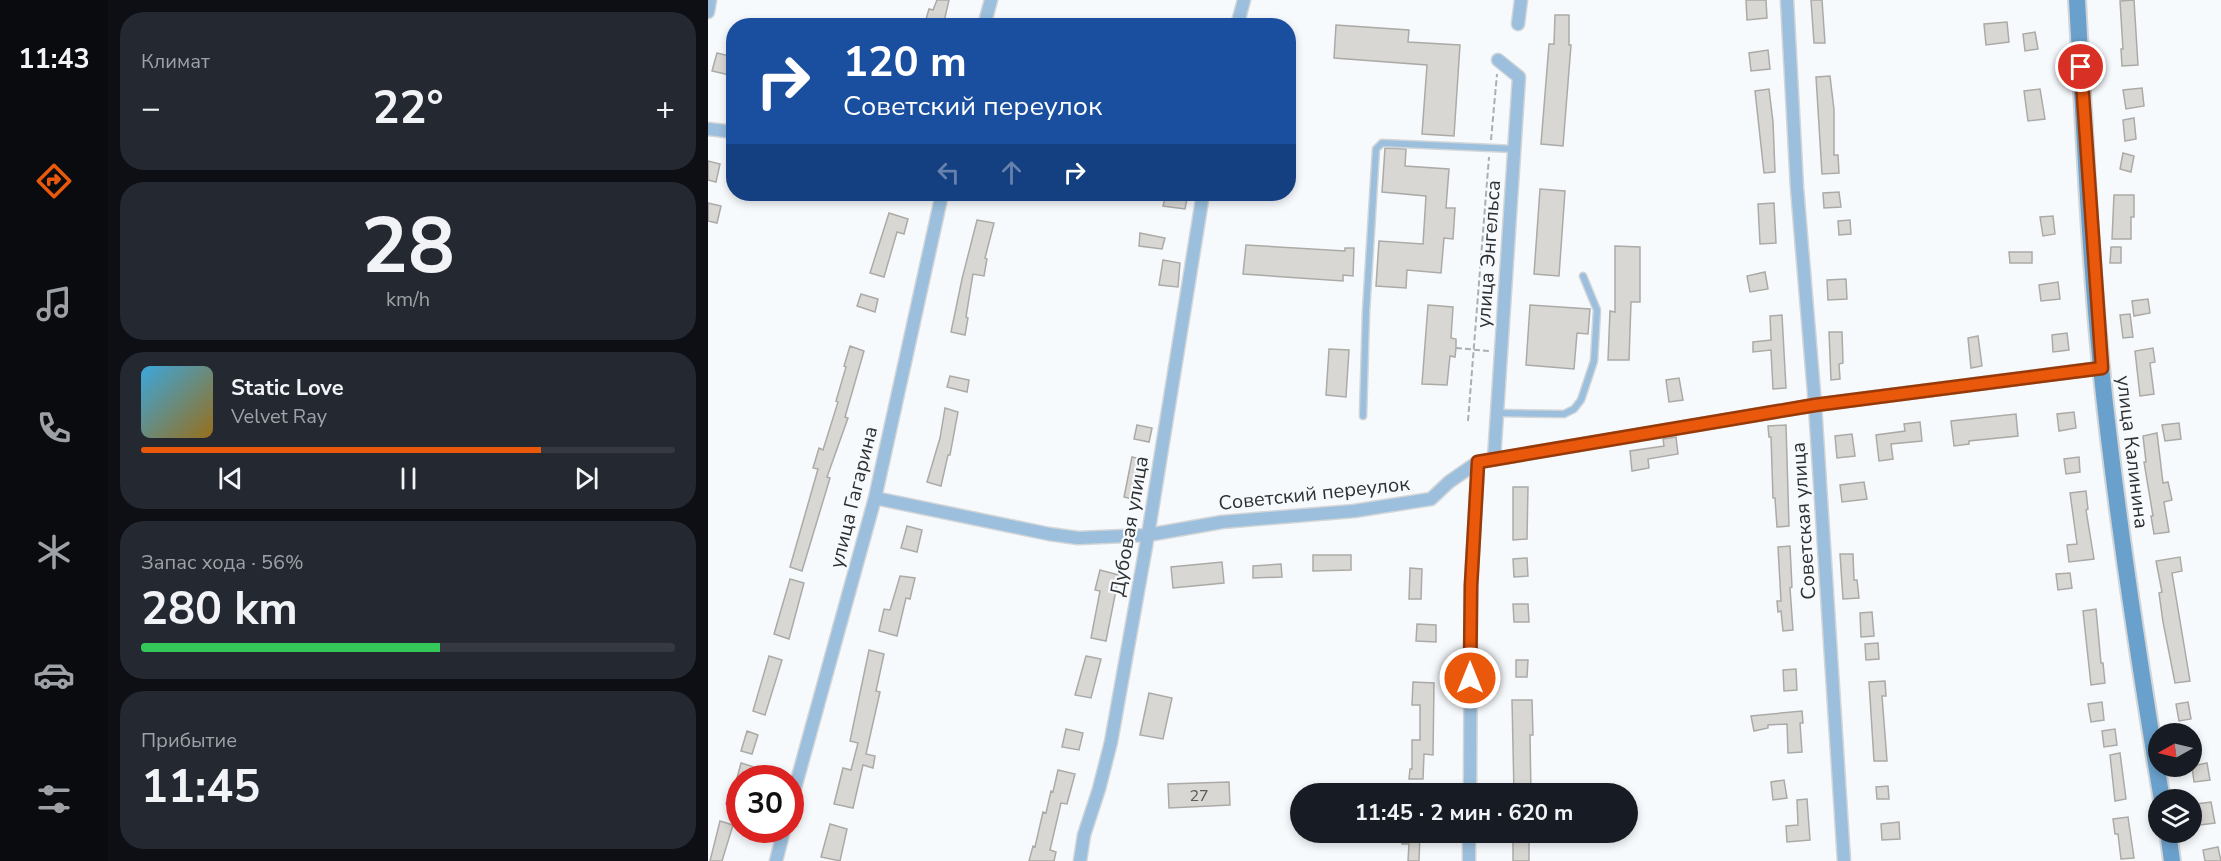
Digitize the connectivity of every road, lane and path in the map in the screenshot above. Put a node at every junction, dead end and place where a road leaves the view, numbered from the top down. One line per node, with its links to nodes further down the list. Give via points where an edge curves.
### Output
1 (710, 0): 7 (street)
2 (991, 0): 8 (street)
3 (1244, 0): 9 (street)
4 (1521, 0): 10 (street)
5 (1787, 0): 23 (street, Советская улица)
6 (2077, 0): 22 (street, улица Калинина)
7 (708, 12)
8 (986, 18)
9 (1239, 18)
10 (1518, 24)
11 (1498, 60): 14 (path); 15 (street, улица Энгельса, via 1519,77)
12 (708, 129): 13 (street)
13 (726, 131)
14 (1490, 148): 15 (lane); 20 (path); 25 (lane, via 1382,142 1376,149)
15 (1514, 149): 21 (street, улица Энгельса)
16 (940, 201): 29 (street, улица Гагарина)
17 (1202, 201): 30 (street, Дубовая улица)
18 (1583, 276): 24 (lane, via 1597,310 1594,361 1581,400 1564,414)
19 (1456, 348): 20 (path)
20 (1474, 350): 21 (path); 26 (path)
21 (1501, 352): 24 (street, улица Энгельса)
22 (2102, 368): 23 (street, Советский переулок); 33 (street, улица Калинина, via 2134,631)
23 (1815, 405): 27 (street, Советский переулок); 41 (street, Советская улица)
24 (1497, 413): 27 (street, улица Энгельса)
25 (1362, 416)
26 (1468, 421)
27 (1494, 459): 28 (street, Советский переулок)
28 (1478, 462): 30 (street, Советский переулок, via 1431,499 1354,511 1222,522); 32 (street, via 1471,586)
29 (875, 498): 30 (street, Советский переулок, via 1078,538); 31 (street, улица Гагарина)
30 (1148, 535): 39 (street, Дубовая улица, via 1111,742)
31 (801, 765)
32 (1470, 783)
33 (2160, 789)
34 (781, 843): 37 (street)
35 (1469, 843): 40 (street)
36 (2170, 843): 42 (street)
37 (776, 861): 38 (lane)
38 (781, 861)
39 (1080, 861)
40 (1469, 861)
41 (1844, 861)
42 (2172, 861)

